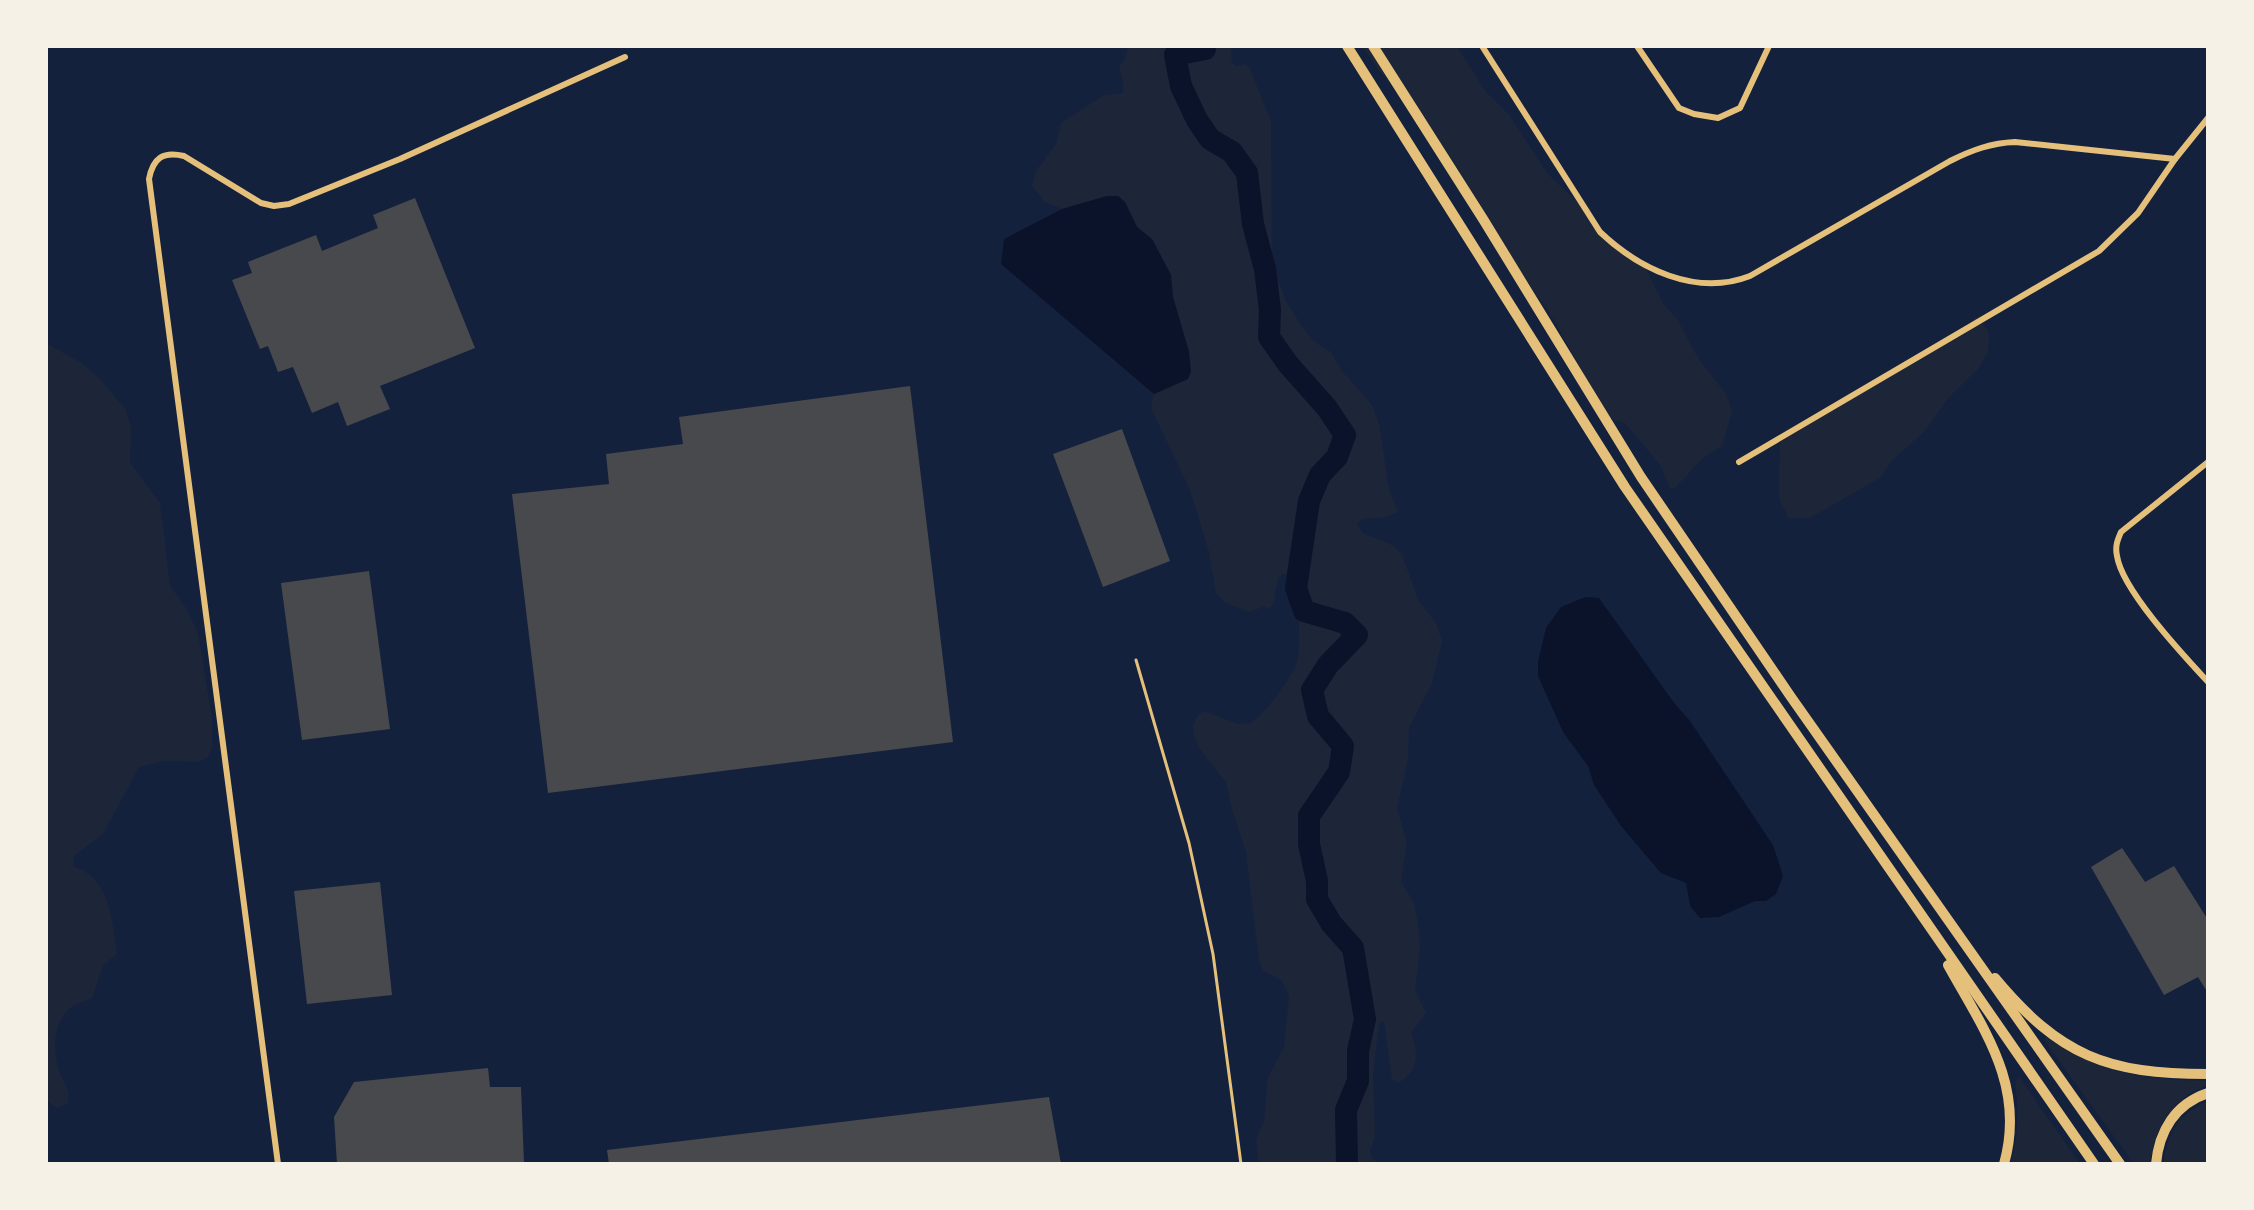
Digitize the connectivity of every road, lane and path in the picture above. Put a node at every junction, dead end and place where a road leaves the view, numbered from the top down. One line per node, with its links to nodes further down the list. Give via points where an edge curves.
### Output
1 (1347, 46): 14 (highway, via 1625,487)
2 (1373, 46): 13 (highway, via 1641,477)
3 (1482, 46): 8 (street, via 1600,232 1644,266 1697,283 1750,276 1950,161 1993,143)
4 (1637, 46): 5 (street, via 1679,108 1718,118 1740,108)
5 (1769, 46)
6 (625, 57): 17 (street, via 289,204 261,203 184,156 171,153 152,166 149,179)
7 (2208, 118): 8 (street)
8 (2175, 159): 9 (street, via 2138,213 2099,251)
9 (1739, 462)
10 (2208, 462): 12 (street, via 2121,532 2116,543 2125,576 2154,621)
11 (1136, 660): 18 (lane, via 1189,843 1213,954)
12 (2208, 682)
13 (1943, 914): 15 (highway, via 2024,1012 2061,1041 2131,1069); 21 (highway)
14 (1922, 918): 19 (highway, via 2005,1075 2011,1123); 20 (highway)
15 (2208, 1074)
16 (2208, 1093): 22 (highway, via 2174,1115 2164,1130)
17 (278, 1164)
18 (1241, 1164)
19 (2004, 1164)
20 (2094, 1164)
21 (2120, 1164)
22 (2156, 1164)

